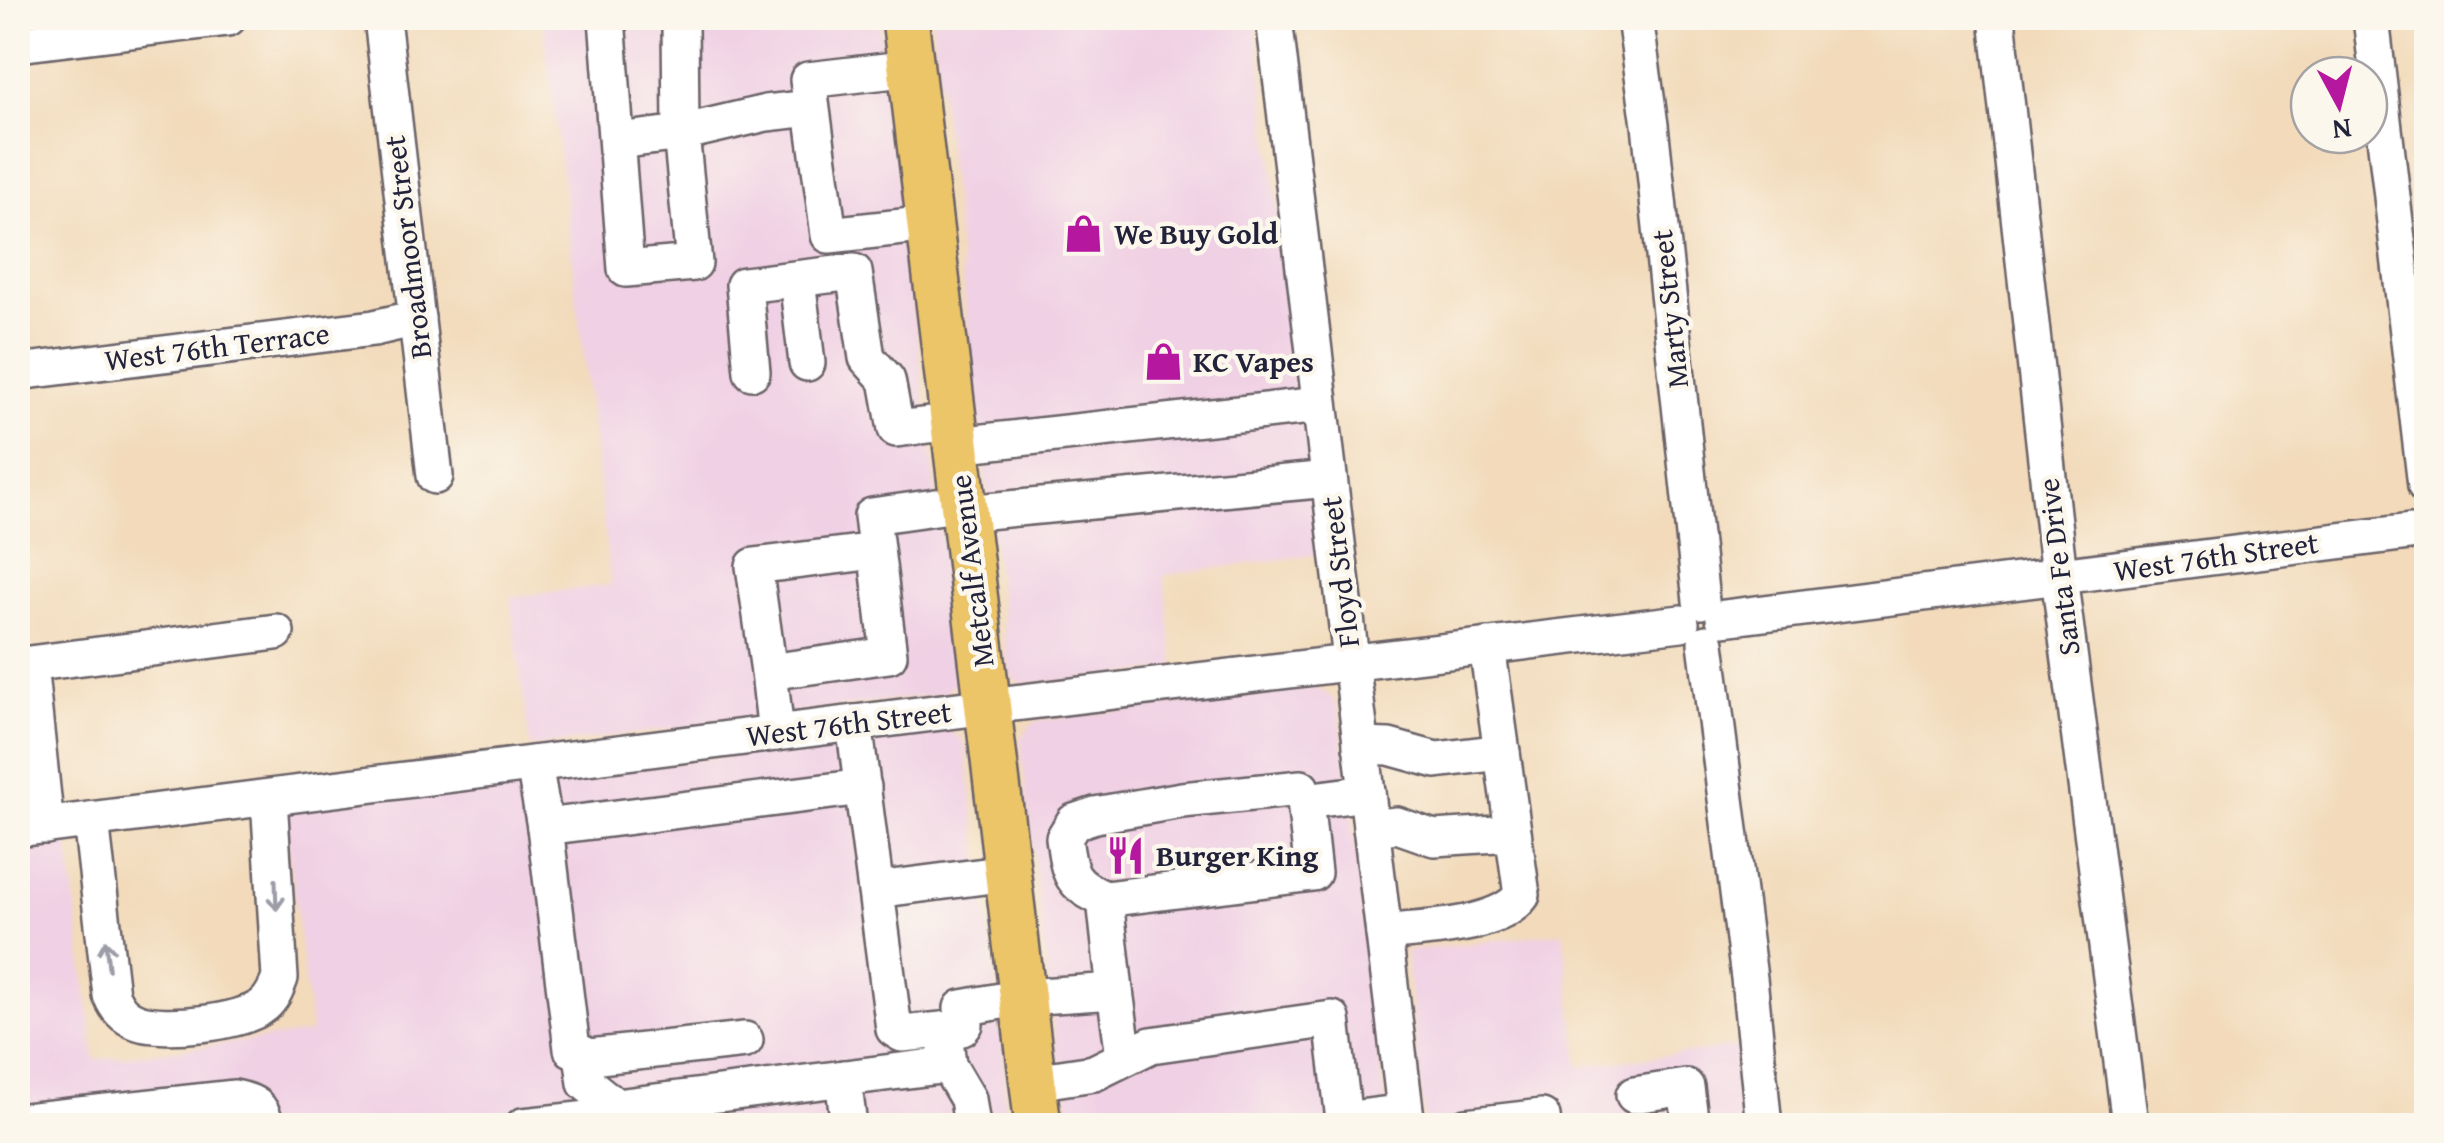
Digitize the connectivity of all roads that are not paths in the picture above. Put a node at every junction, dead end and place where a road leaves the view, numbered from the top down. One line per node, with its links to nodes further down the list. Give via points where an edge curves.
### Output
1 (228, 18): 10 (street)
2 (382, 18): 19 (street, Broadmoor Street)
3 (607, 18): 14 (street)
4 (689, 18): 13 (street)
5 (905, 18): 11 (main road, Metcalf Avenue)
6 (1274, 18): 23 (street, Floyd Street)
7 (1635, 18): 32 (street, Marty Street)
8 (1997, 18): 31 (street, Santa Fe Drive)
9 (2371, 18): 27 (street)
10 (18, 44)
11 (912, 68): 12 (street, via 808,80); 15 (main road, Metcalf Avenue)
12 (811, 108): 13 (street); 16 (street)
13 (681, 133): 14 (street); 14 (street, via 694,263 626,269)
14 (618, 141)
15 (930, 224): 16 (street); 24 (main road, Metcalf Avenue)
16 (830, 235): 17 (street)
17 (833, 275): 18 (street); 24 (street, via 854,272 896,429)
18 (797, 279): 20 (street); 22 (street, via 744,285)
19 (416, 318): 21 (street, West 76th Terrace); 25 (street, Broadmoor Street)
20 (807, 363)
21 (18, 372)
22 (752, 372)
23 (1320, 405): 24 (street); 26 (street, Floyd Street)
24 (956, 433): 28 (main road, Metcalf Avenue)
25 (435, 476)
26 (1329, 479): 28 (street); 35 (street, Floyd Street)
27 (2426, 486)
28 (965, 508): 30 (street, via 872,516); 37 (main road, Metcalf Avenue)
29 (2421, 531): 31 (street, West 76th Street)
30 (876, 552): 36 (street, via 889,655); 36 (street, via 754,566)
31 (2059, 576): 32 (street, West 76th Street); 70 (street, Santa Fe Drive)
32 (1703, 621): 34 (street, West 76th Street); 79 (street, Marty Street)
33 (276, 632): 49 (street, via 29,664)
34 (1487, 646): 35 (street, West 76th Street); 41 (street)
35 (1351, 662): 37 (street, West 76th Street); 40 (street, Floyd Street)
36 (769, 672): 39 (street)
37 (989, 706): 38 (street, West 76th Street); 52 (main road, Metcalf Avenue)
38 (854, 723): 39 (street, West 76th Street); 43 (street)
39 (776, 733): 42 (street, West 76th Street)
40 (1361, 746): 41 (street, via 1436,760); 44 (street, Floyd Street)
41 (1502, 752): 51 (street)
42 (534, 764): 45 (street, West 76th Street); 48 (street)
43 (863, 787): 48 (street); 53 (street)
44 (1367, 793): 46 (street); 50 (street, Floyd Street)
45 (269, 798): 47 (street, West 76th Street); 47 (street, one-way to 47, via 280,978 262,1008 204,1023 151,1025 116,1007)
46 (1305, 801): 54 (street, via 1313,873); 54 (street, via 1301,788 1182,800 1074,822 1064,838 1069,874)
47 (91, 820): 49 (street, West 76th Street)
48 (545, 827): 62 (street, via 572,1049)
49 (32, 828)
50 (1371, 828): 51 (street, via 1397,825 1434,838); 55 (street, Floyd Street)
51 (1513, 833): 55 (street, via 1522,896 1515,905 1482,920)
52 (1008, 873): 53 (street); 57 (main road, Metcalf Avenue)
53 (876, 890): 60 (street, via 894,1029)
54 (1105, 899): 56 (street)
55 (1384, 933): 58 (street, Floyd Street)
56 (1115, 991): 57 (street); 63 (street)
57 (1024, 997): 60 (street, via 962,1008 962,1028); 67 (main road, Metcalf Avenue)
58 (1392, 999): 59 (street); 69 (street, Floyd Street)
59 (1332, 1019): 63 (street, via 1151,1045); 69 (street, via 1344,1120)
60 (944, 1030): 64 (street)
61 (746, 1040): 62 (street)
62 (582, 1054): 68 (street, via 586,1083)
63 (1124, 1056): 67 (street)
64 (948, 1065): 65 (street); 75 (street, via 968,1098)
65 (843, 1078): 68 (street); 74 (street)
66 (1634, 1095): 78 (street, via 1686,1088)
67 (1036, 1104)
68 (617, 1116): 73 (street)
69 (1406, 1119)
70 (2130, 1122)
71 (18, 1125): 72 (street, via 235,1098 257,1104)
72 (266, 1126)
73 (523, 1126)
74 (849, 1126)
75 (972, 1126)
76 (1466, 1126): 77 (street, via 1542,1117)
77 (1543, 1126)
78 (1691, 1126)
79 (1764, 1126)

